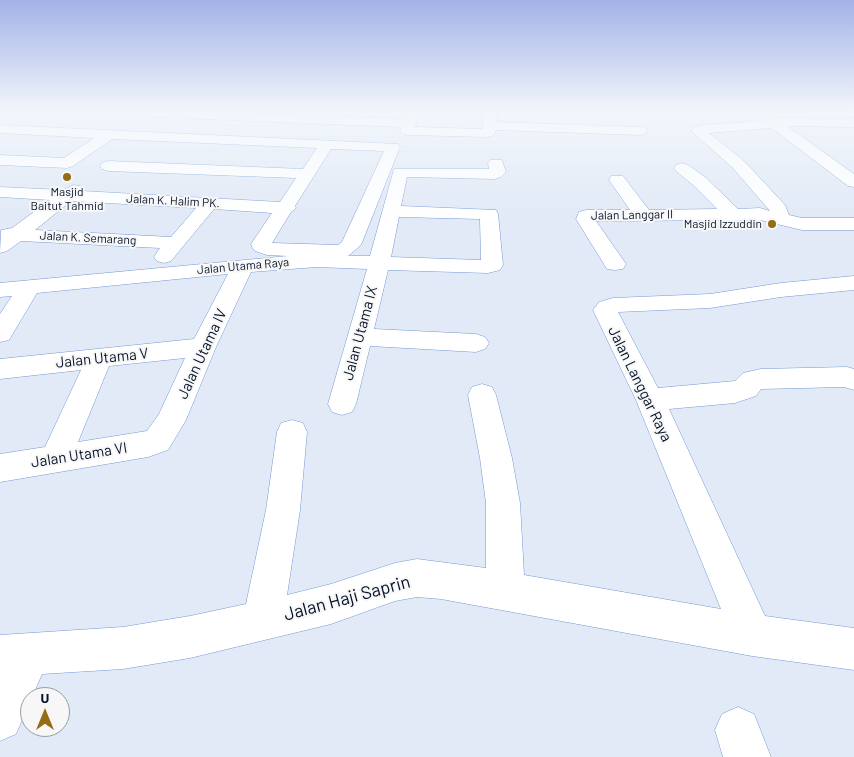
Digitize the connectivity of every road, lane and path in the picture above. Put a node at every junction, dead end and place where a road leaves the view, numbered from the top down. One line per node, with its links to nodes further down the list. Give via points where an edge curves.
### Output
1 (89, 147): 8 (street)
2 (134, 147): 10 (street)
3 (325, 147): 12 (street)
4 (393, 147): 19 (street, via 348,248 342,251 262,247)
5 (718, 147): 23 (street, via 738,164 779,209)
6 (808, 147): 14 (street)
7 (0, 160): 8 (street)
8 (65, 163): 16 (street)
9 (496, 163): 20 (street, Jalan Utama IX, via 498,172 495,174 400,172)
10 (108, 166): 12 (street); 17 (street)
11 (682, 168): 22 (street)
12 (308, 174): 19 (street)
13 (617, 180): 21 (street)
14 (854, 182)
15 (0, 192): 16 (street, Jalan K. Halim PK.)
16 (20, 193): 17 (street, Jalan K. Halim PK.)
17 (67, 195): 18 (street, Jalan K. Halim PK.); 25 (street)
18 (210, 203): 19 (street, Jalan K. Halim PK.); 26 (street)
19 (287, 208)
20 (392, 211): 28 (street, Jalan Utama IX); 28 (street, Jalan Utama Raya, via 491,216 492,265)
21 (642, 214): 22 (street, Jalan Langgar II); 29 (street, Jalan Langgar II, via 590,214 585,217)
22 (733, 214): 23 (street, Jalan Langgar II)
23 (780, 217): 24 (street, Jalan Langgar II, via 802,224)
24 (854, 224)
25 (8, 234): 26 (street, Jalan K. Semarang); 27 (street)
26 (176, 244): 30 (street)
27 (0, 247)
28 (379, 263): 31 (street, Jalan Utama Raya, via 317,261); 36 (street, Jalan Utama IX)
29 (615, 264)
30 (157, 265)
31 (243, 266): 33 (street, Jalan Utama Raya); 38 (street, Jalan Utama IV)
32 (854, 283): 43 (street, Jalan Langgar Raya, via 781,290 710,302 607,307 607,315)
33 (30, 287): 34 (street, Jalan Utama Raya); 35 (street)
34 (0, 290)
35 (0, 334)
36 (359, 336): 37 (street); 44 (street, Jalan Utama IX)
37 (476, 343)
38 (203, 347): 39 (street, Jalan Utama V); 46 (street, Jalan Utama IV, via 171,420)
39 (100, 357): 40 (street, Jalan Utama V); 47 (street)
40 (0, 368)
41 (854, 380): 43 (street, via 847,377 761,379 753,380 746,389 735,392)
42 (482, 395): 49 (street, via 503,503)
43 (650, 400): 51 (street, Jalan Langgar Raya)
44 (342, 404)
45 (292, 432): 50 (street, via 283,510)
46 (158, 440): 47 (street, Jalan Utama VI)
47 (56, 459): 48 (street, Jalan Utama VI)
48 (0, 468)
49 (505, 591): 50 (street, Jalan Haji Saprin, via 417,578); 51 (street, Jalan Haji Saprin)
50 (263, 621): 53 (street, Jalan Haji Saprin, via 190,638 123,648)
51 (752, 635): 52 (street, Jalan Haji Saprin)
52 (854, 649)
53 (15, 655): 54 (street)
54 (0, 718)

